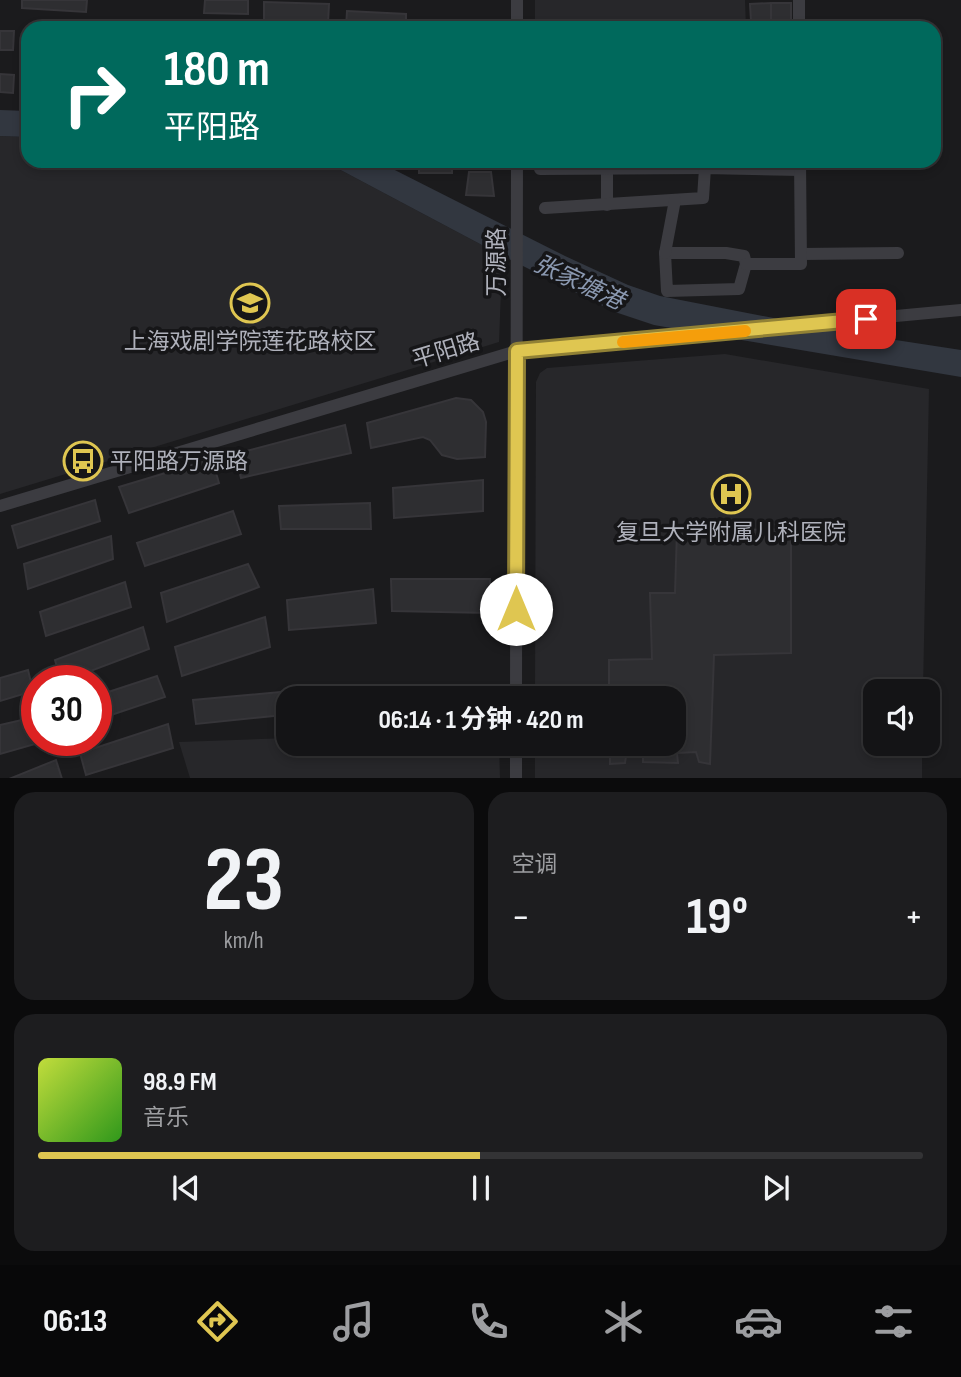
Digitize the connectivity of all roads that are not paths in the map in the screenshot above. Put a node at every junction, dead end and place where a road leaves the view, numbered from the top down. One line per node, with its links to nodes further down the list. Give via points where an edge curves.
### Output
1 (517, 0): 3 (street)
2 (799, 0): 4 (street)
3 (517, 21)
4 (799, 21)
5 (517, 168): 18 (street, 万源路)
6 (607, 168): 9 (street); 11 (street)
7 (705, 168): 10 (street, via 703,198)
8 (800, 168): 15 (street)
9 (540, 169)
10 (675, 200): 11 (street); 13 (street)
11 (607, 205): 12 (street)
12 (545, 208)
13 (665, 253): 16 (street, via 726,253 744,256); 16 (street, via 667,291 739,289)
14 (898, 253): 15 (street)
15 (801, 254): 16 (street, via 801,264)
16 (746, 264)
17 (961, 310): 18 (street, 平阳路)
18 (517, 351): 19 (street, 平阳路); 20 (street, 万源路)
19 (0, 506)
20 (516, 686)
21 (516, 756): 22 (street)
22 (516, 778)

